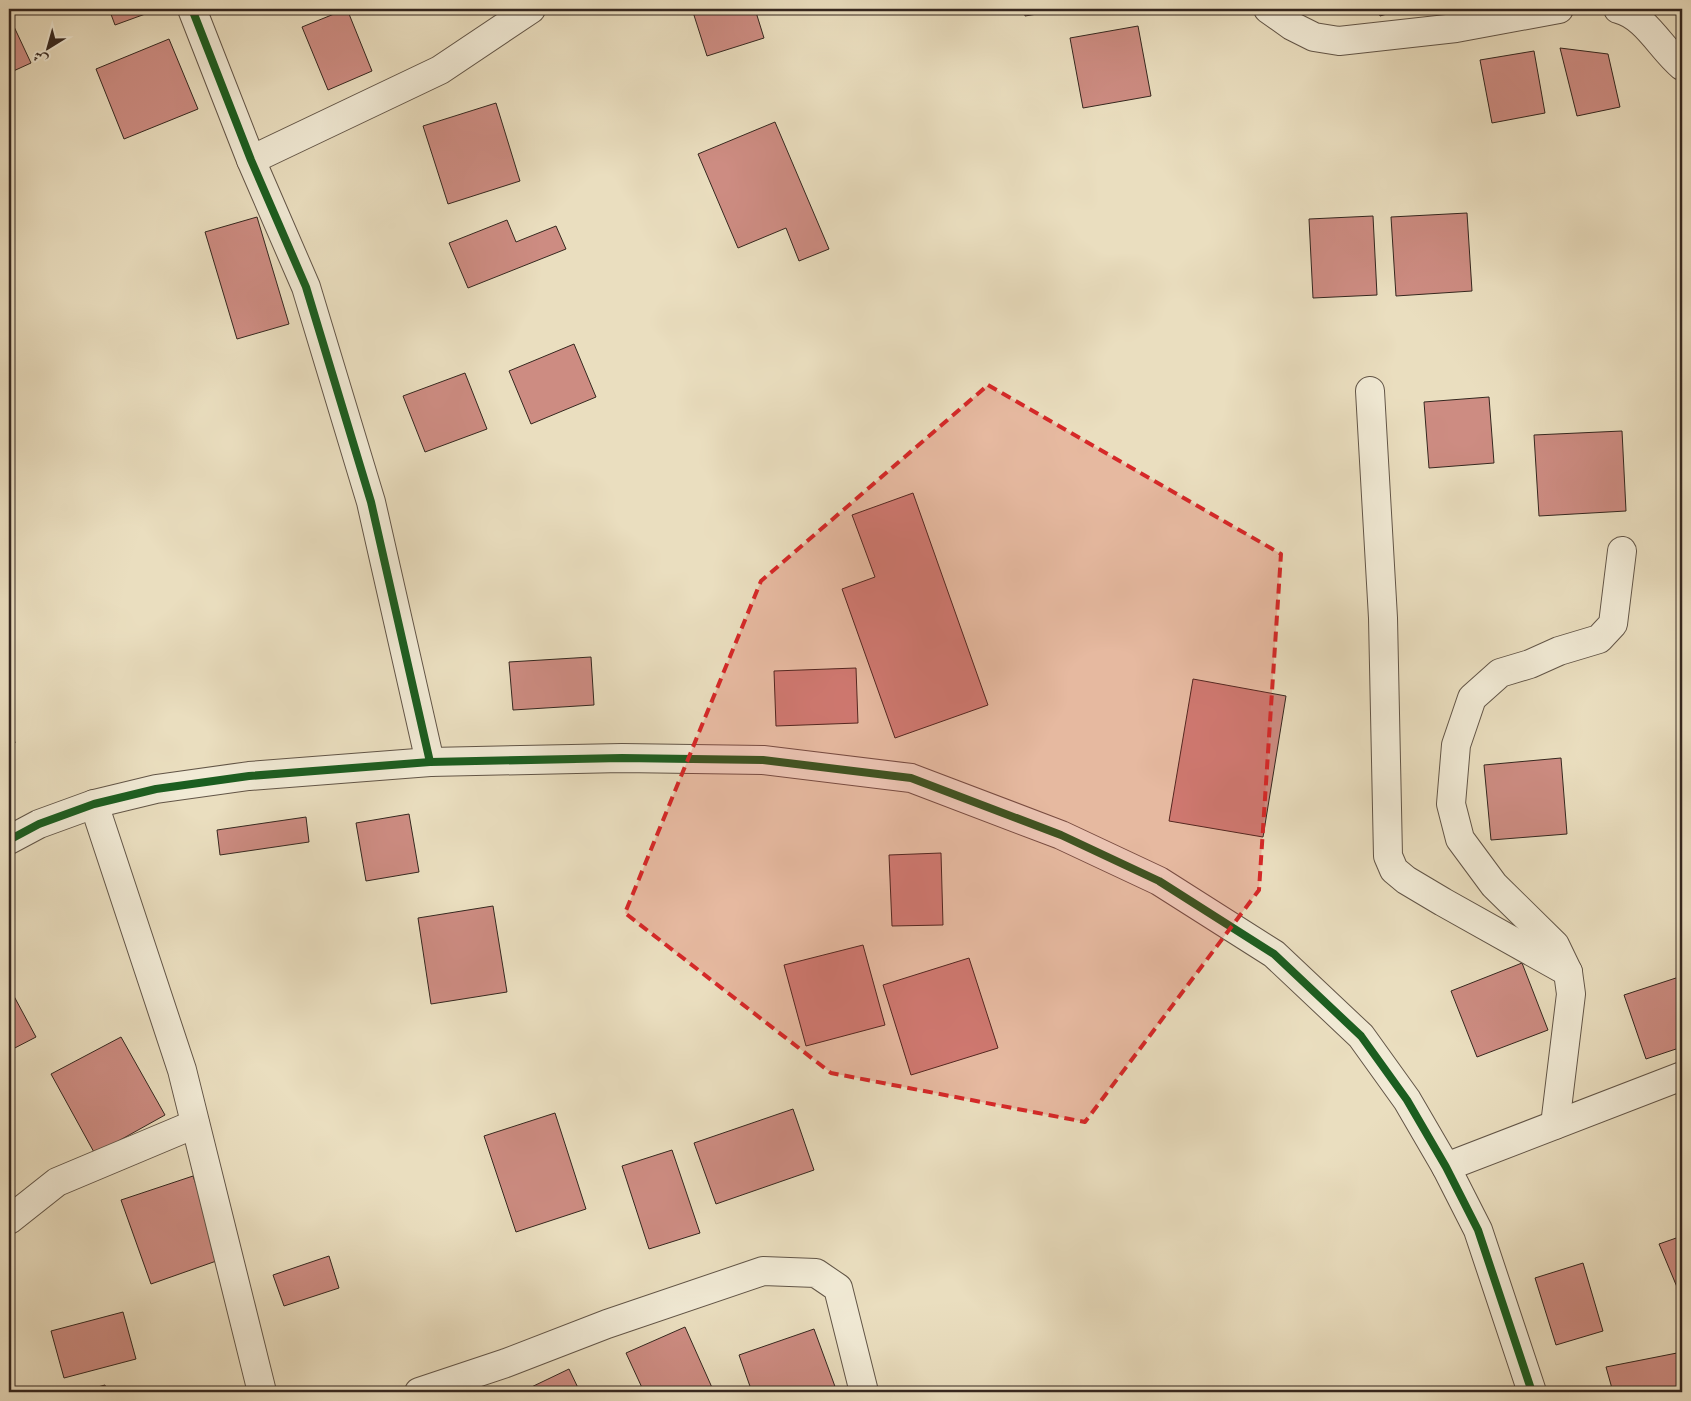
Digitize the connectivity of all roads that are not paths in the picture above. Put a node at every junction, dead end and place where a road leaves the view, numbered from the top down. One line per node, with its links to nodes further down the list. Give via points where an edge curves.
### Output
1 (192, 9): 7 (street)
2 (531, 9): 7 (street, via 440,70)
3 (1268, 9): 4 (street, via 1314,37 1339,41 1456,28)
4 (1559, 9)
5 (1618, 9): 6 (street, via 1628,12 1648,29)
6 (1682, 66)
7 (251, 160): 10 (street, via 306,287 368,492)
8 (1370, 390): 13 (street, via 1384,618 1388,856 1394,870 1406,880)
9 (1622, 551): 13 (street, via 1613,624 1598,639 1500,673 1472,698 1456,745 1450,804 1460,839 1494,885 1555,945)
10 (430, 762): 11 (street, via 249,776 156,789); 17 (street, via 622,758 763,760 912,778 1061,835 1159,881 1274,954 1361,1036 1407,1100)
11 (94, 804): 12 (street, via 39,824); 15 (street, via 182,1070)
12 (9, 840)
13 (1568, 972): 16 (street, via 1571,994)
14 (1682, 1076): 16 (street)
15 (195, 1124): 18 (street, via 57,1182); 19 (street)
16 (1555, 1126): 17 (street)
17 (1446, 1167): 22 (street, via 1478,1230)
18 (9, 1220)
19 (262, 1392)
20 (419, 1392): 21 (street, via 763,1270 816,1273 838,1288)
21 (864, 1392)
22 (1532, 1392)

